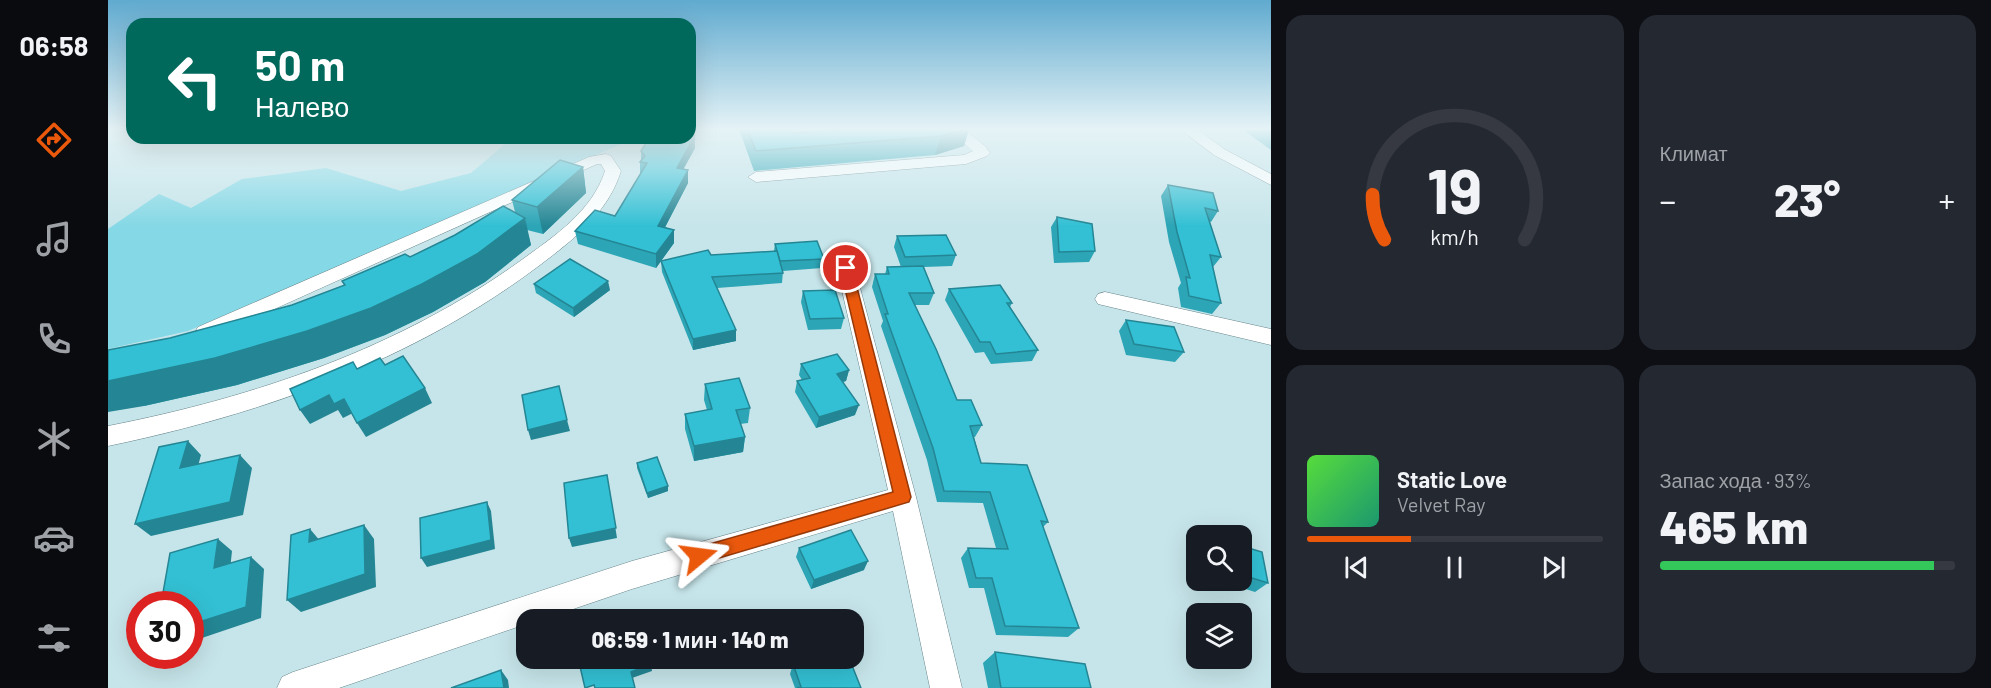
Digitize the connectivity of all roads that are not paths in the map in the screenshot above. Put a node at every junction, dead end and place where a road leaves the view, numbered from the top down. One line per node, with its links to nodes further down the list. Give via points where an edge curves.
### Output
1 (592, 161): 9 (street)
2 (609, 161): 11 (street, via 613,171 604,192 564,238 477,300 420,332 257,398)
3 (941, 161): 5 (street)
4 (1236, 161): 6 (street)
5 (756, 177)
6 (1271, 180)
7 (846, 268): 12 (street)
8 (1105, 299): 10 (street)
9 (190, 337)
10 (1271, 337)
11 (108, 436)
12 (903, 497): 13 (street, via 632,575); 14 (street)
13 (293, 688)
14 (946, 688)

